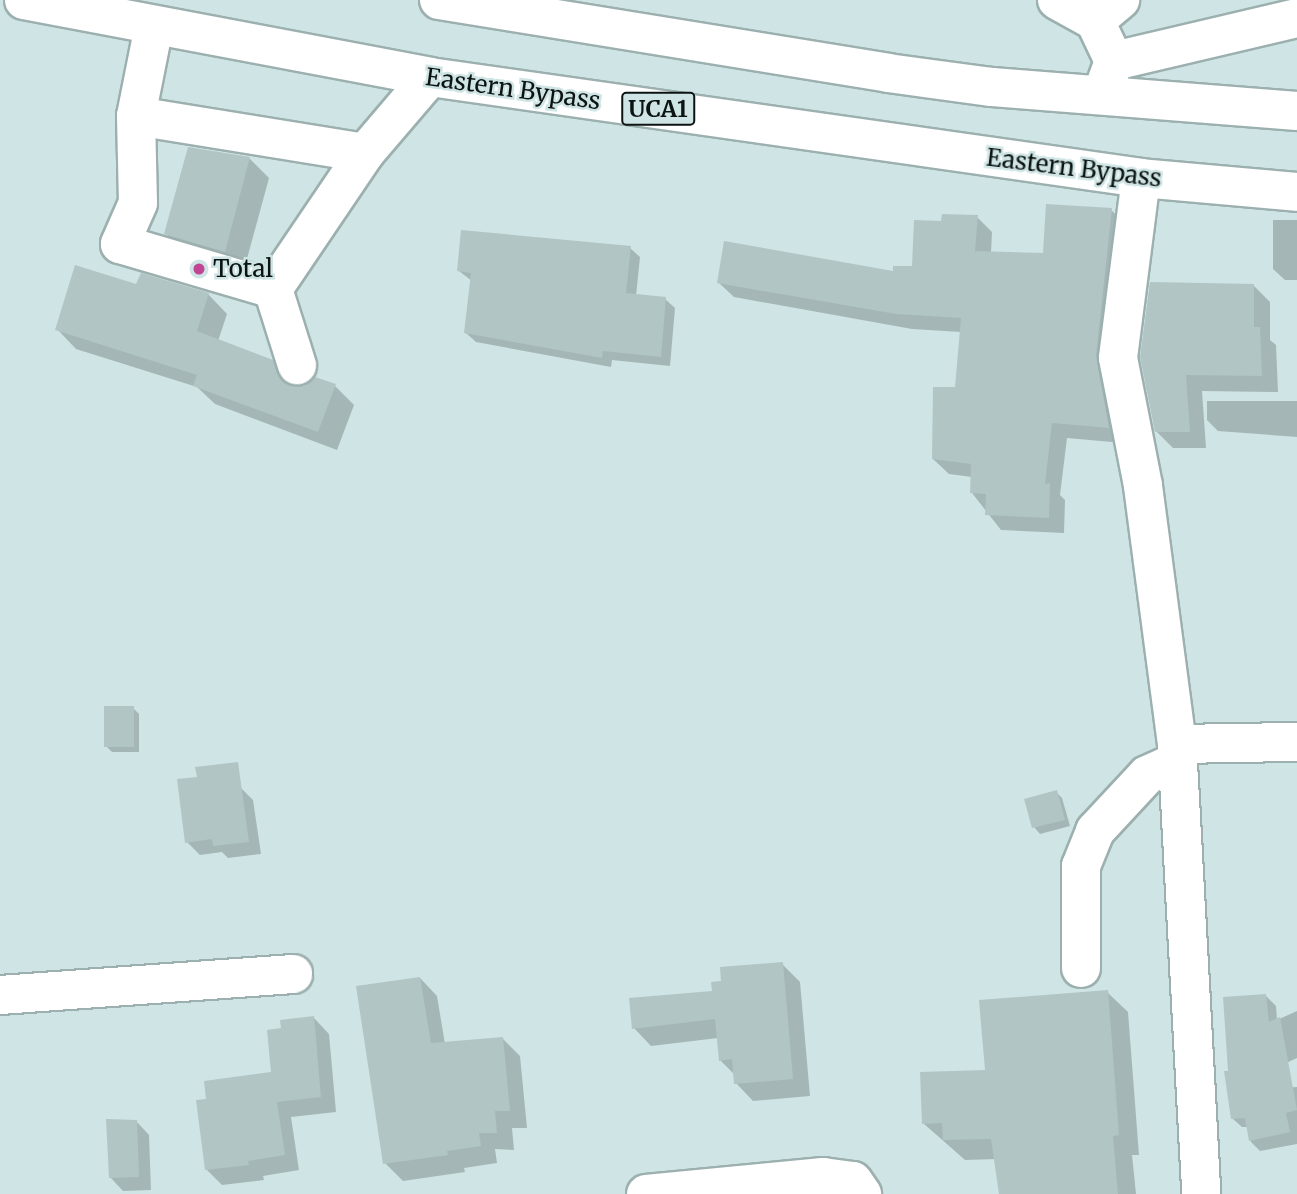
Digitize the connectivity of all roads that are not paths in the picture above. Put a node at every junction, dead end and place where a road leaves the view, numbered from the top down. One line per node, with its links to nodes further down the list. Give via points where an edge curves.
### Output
1 (24, 0): 6 (main road, Eastern Bypass / UCA1)
2 (439, 0): 8 (main road, via 992,87)
3 (1057, 0): 4 (main road)
4 (1108, 11): 8 (main road)
5 (1297, 18): 8 (main road)
6 (154, 26): 7 (main road, Eastern Bypass / UCA1); 10 (main road)
7 (430, 77): 11 (main road); 12 (main road, Eastern Bypass / UCA1)
8 (1108, 78): 9 (main road)
9 (1297, 111)
10 (136, 116): 11 (main road); 14 (main road, via 138,203 120,244)
11 (365, 153): 14 (main road)
12 (1141, 178): 13 (main road, Eastern Bypass / UCA1); 17 (main road, via 1118,358 1143,486)
13 (1297, 192)
14 (273, 289): 15 (main road)
15 (297, 365)
16 (1297, 742): 17 (main road)
17 (1177, 753): 18 (main road, via 1147,775 1095,831 1081,866); 23 (main road)
18 (1081, 968)
19 (293, 974): 20 (main road)
20 (0, 995)
21 (646, 1194): 22 (main road, via 823,1177 853,1181)
22 (862, 1194)
23 (1201, 1194)

